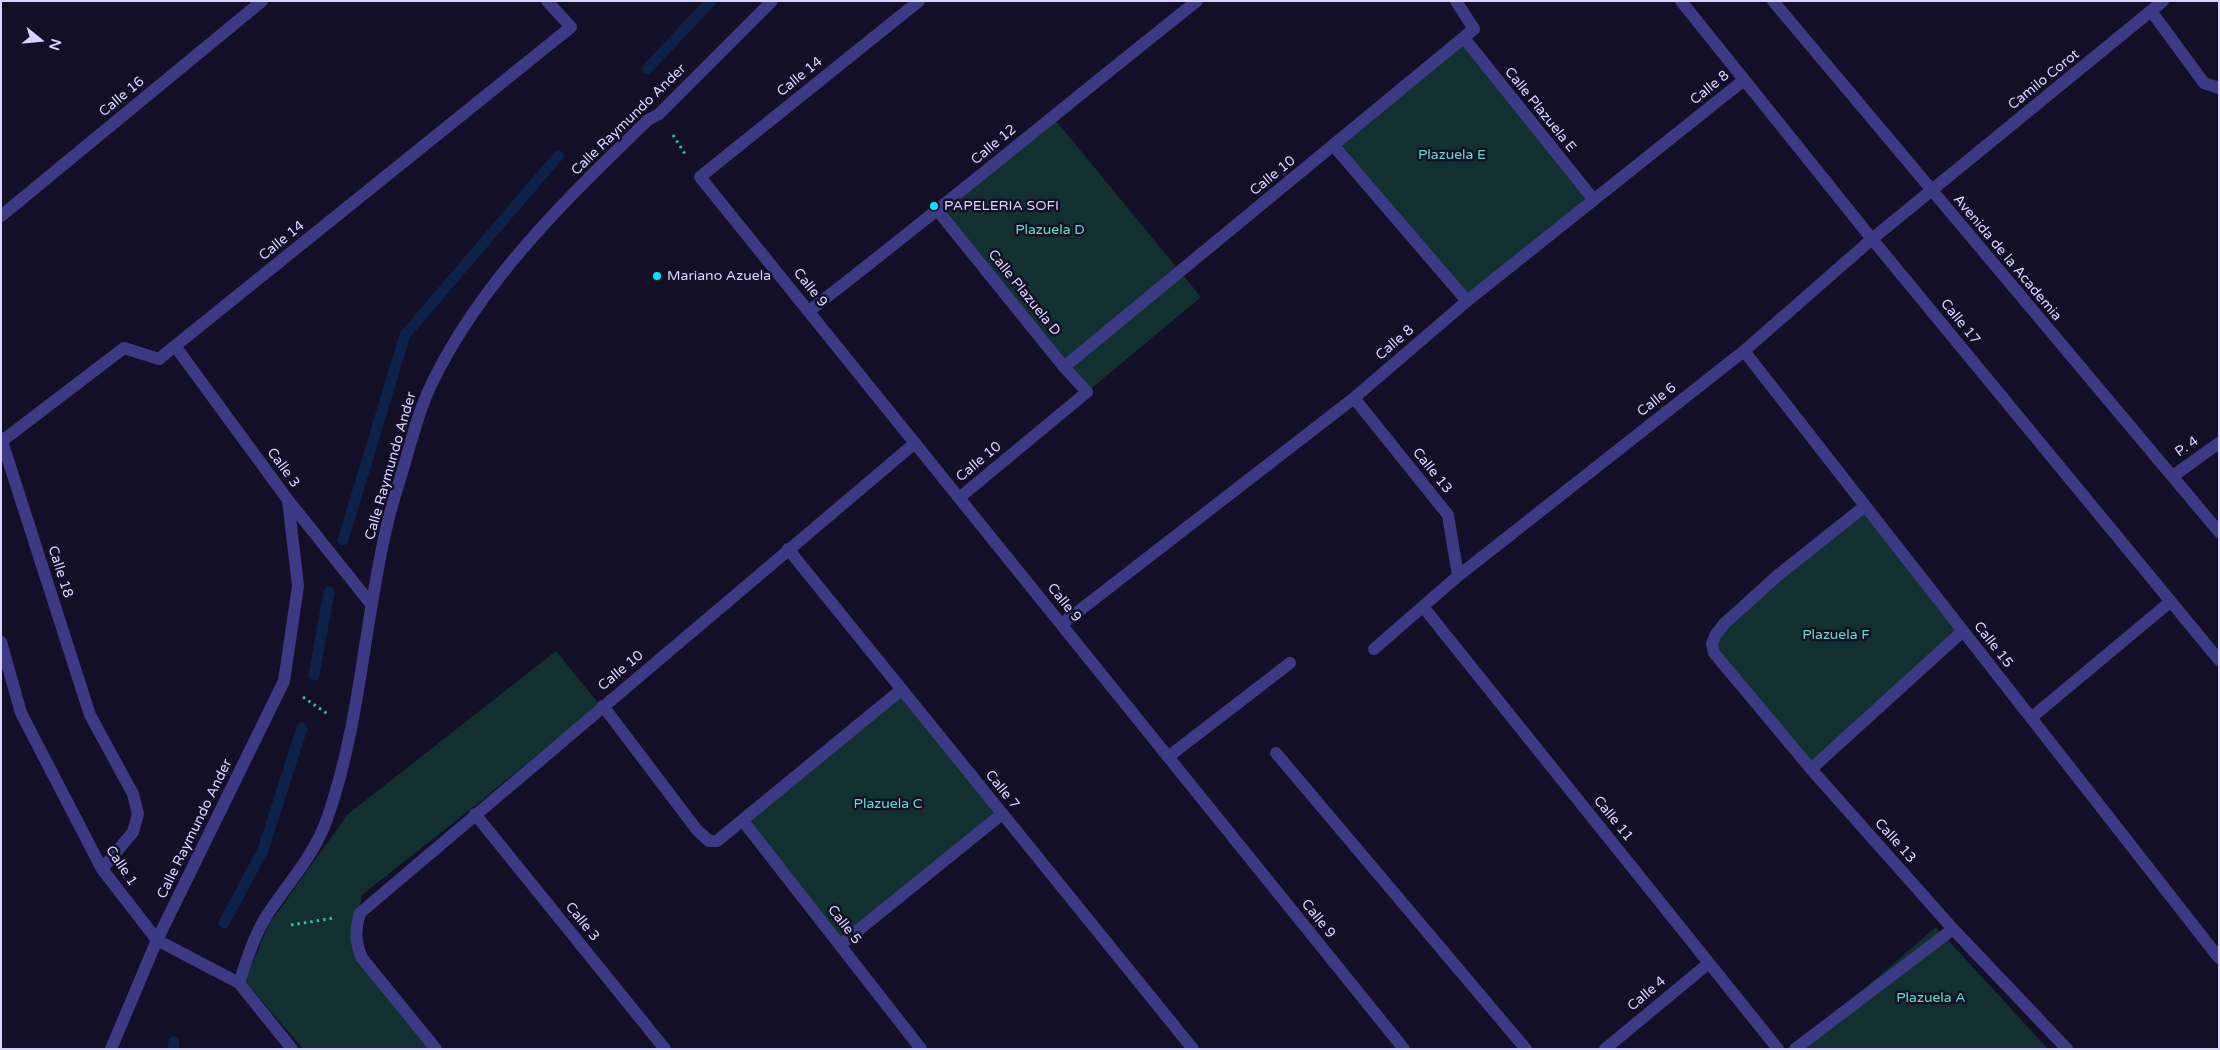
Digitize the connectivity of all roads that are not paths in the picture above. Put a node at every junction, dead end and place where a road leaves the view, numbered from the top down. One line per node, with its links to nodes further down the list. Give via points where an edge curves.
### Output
1 (262, 1): 20 (street, Calle 16)
2 (547, 1): 24 (street, Calle 14, via 571,27)
3 (772, 1): 40 (street, Calle Raymundo Ander, via 659,114 648,120 594,172 480,301 430,387 388,520)
4 (918, 1): 16 (street, Calle 14)
5 (1197, 1): 19 (street, Calle 12)
6 (1456, 1): 11 (street, via 1474,29)
7 (1681, 1): 12 (street, Calle 17)
8 (1773, 1): 17 (street, Avenida de la Academia)
9 (2163, 1): 10 (street, Camilo Corot)
10 (2151, 11): 13 (street, via 2204,83); 15 (street, Camilo Corot)
11 (1464, 38): 14 (street, Calle 10); 18 (street, Calle Plazuela E)
12 (1744, 80): 18 (street, Calle 8); 21 (street, Calle 17)
13 (2219, 88)
14 (1333, 145): 22 (street); 26 (street, Calle 10)
15 (1956, 172): 17 (street, Calle 6)
16 (700, 177): 23 (street, Calle 9)
17 (1931, 192): 21 (street, Calle 6); 32 (street, Avenida de la Academia)
18 (1594, 200): 22 (street, Calle 8)
19 (938, 211): 23 (street, Calle 12); 26 (street, Calle Plazuela D)
20 (1, 216)
21 (1872, 239): 25 (street, Calle 6); 39 (street, Calle 17)
22 (1468, 301): 28 (street, Calle 8)
23 (808, 311): 30 (street, Calle 9)
24 (175, 346): 29 (street, Calle 14, via 159,359 124,348); 34 (street, Calle 3)
25 (1744, 351): 35 (street, Calle 15); 38 (street, Calle 6)
26 (1064, 367): 27 (street, Calle Plazuela D)
27 (1088, 392): 33 (street, Calle 10)
28 (1354, 398): 38 (street, Calle 13, via 1448,515); 42 (street, Calle 8)
29 (2, 439): 57 (street, Calle 18, via 90,715 133,794 138,814 133,832)
30 (915, 443): 33 (street, Calle 9); 37 (street, Calle 10)
31 (2219, 443): 32 (street, P. 4)
32 (2173, 476): 36 (street, Avenida de la Academia)
33 (960, 498): 42 (street, Calle 9)
34 (288, 500): 40 (street, Calle 3); 59 (street, Calle Raymundo Ander, via 298,586 284,681)
35 (1865, 506): 43 (street, Calle 15); 53 (street, Calle 13, via 1724,624 1712,644 1719,661)
36 (2219, 532)
37 (788, 549): 48 (street, Calle 7); 49 (street, Calle 10)
38 (1458, 576): 41 (street, Calle 6)
39 (2170, 602): 46 (street, Calle 17); 50 (street)
40 (371, 604): 63 (street, Calle Raymundo Ander, via 350,733 327,818 317,844 266,916)
41 (1424, 608): 45 (street, Calle 6); 62 (street, Calle 11)
42 (1062, 624): 52 (street, Calle 9)
43 (1963, 631): 50 (street, Calle 15); 53 (street)
44 (1, 642): 57 (street, Calle 1, via 21,713)
45 (1374, 648)
46 (2219, 660)
47 (1290, 663): 52 (street)
48 (901, 690): 55 (street, Calle 7); 56 (street)
49 (603, 706): 54 (street, Calle 10); 56 (street, via 696,830 709,841 717,841)
50 (2031, 718): 61 (street, Calle 15)
51 (1276, 753): 71 (street)
52 (1168, 757): 70 (street, Calle 9)
53 (1811, 769): 58 (street, Calle 13)
54 (475, 814): 66 (street, Calle 10, via 360,913 356,928 356,944 362,958); 67 (street, Calle 3)
55 (1002, 814): 60 (street); 69 (street, Calle 7)
56 (743, 821): 60 (street, Calle 5)
57 (102, 869): 59 (street, Calle 1)
58 (1953, 929): 74 (street); 75 (street, Calle 13)
59 (157, 940): 63 (street, Calle 1); 64 (street, Calle Raymundo Ander)
60 (840, 945): 68 (street, Calle 5)
61 (2219, 958)
62 (1709, 963): 72 (street, Calle 4); 73 (street, Calle 11)
63 (239, 983): 65 (street, Calle 1)
64 (111, 1049)
65 (292, 1049)
66 (436, 1049)
67 (665, 1049)
68 (921, 1049)
69 (1193, 1049)
70 (1404, 1049)
71 (1526, 1049)
72 (1605, 1049)
73 (1778, 1049)
74 (1795, 1049)
75 (2068, 1049)

